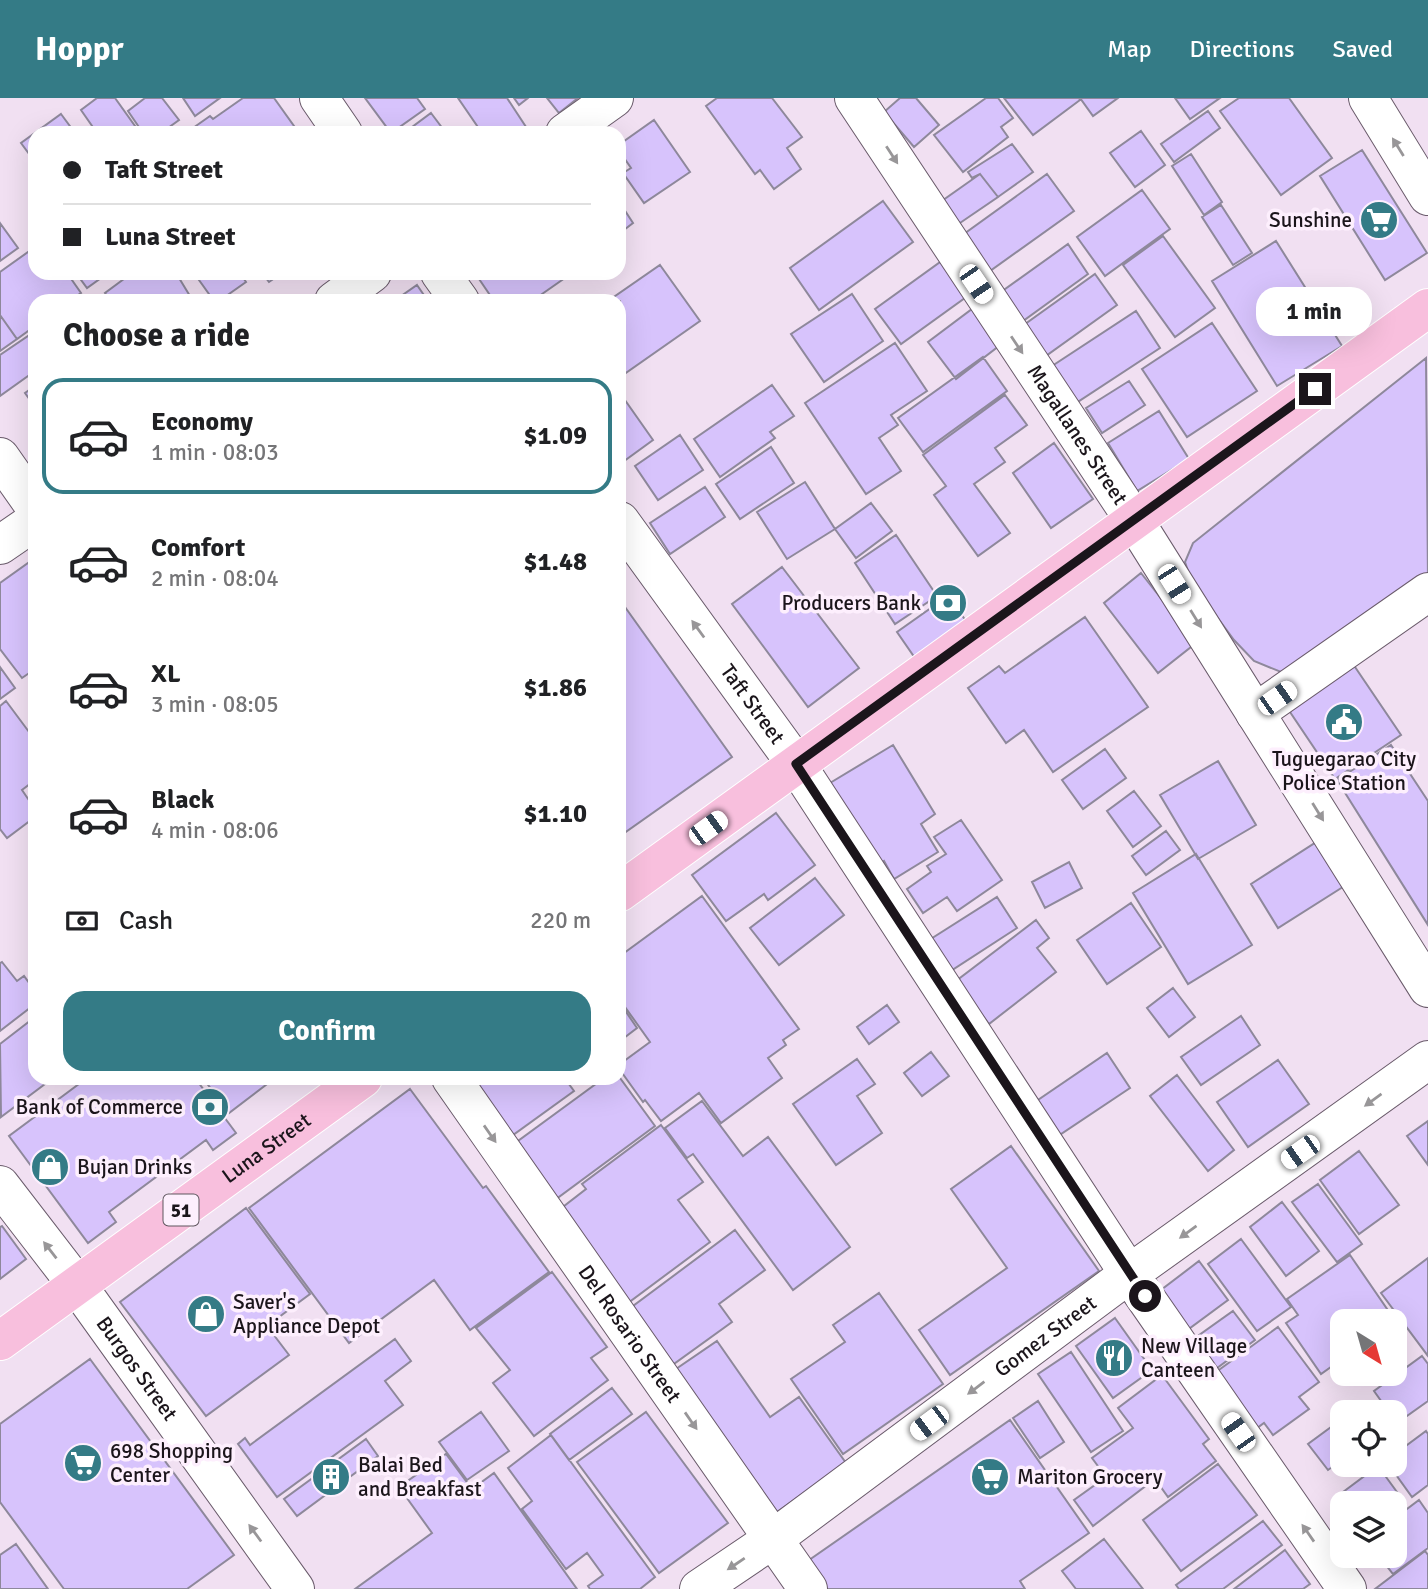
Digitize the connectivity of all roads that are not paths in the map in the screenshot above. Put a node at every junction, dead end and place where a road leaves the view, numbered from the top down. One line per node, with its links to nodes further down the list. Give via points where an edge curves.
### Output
1 (319, 98): 5 (street)
2 (614, 98): 6 (street)
3 (854, 98): 13 (street, Magallanes Street, one-way to 13)
4 (1368, 98): 7 (street, one-way to 4)
5 (338, 126)
6 (575, 126)
7 (1428, 196)
8 (362, 280): 9 (street)
9 (344, 294)
10 (1428, 308): 13 (main road)
11 (0, 457): 12 (street)
12 (28, 497)
13 (1134, 520): 18 (street, Magallanes Street, one-way to 18); 19 (main road)
14 (28, 527): 16 (street)
15 (626, 529): 19 (street, Taft Street, one-way to 15)
16 (0, 545)
17 (1428, 592): 18 (street)
18 (1255, 713): 21 (street, Magallanes Street, one-way to 21)
19 (796, 764): 20 (main road); 26 (street, Taft Street)
20 (626, 888)
21 (1428, 988)
22 (1428, 1060): 26 (street, Gomez Street, one-way to 26)
23 (353, 1085): 27 (main road, Luna Street / 51)
24 (456, 1085): 29 (street, Del Rosario Street, one-way to 29)
25 (0, 1185): 27 (street, Burgos Street, one-way to 25)
26 (1129, 1274): 29 (street, Gomez Street, one-way to 29); 33 (street, Taft Street, one-way to 26)
27 (78, 1285): 28 (main road, Luna Street / 51); 30 (street, Burgos Street, one-way to 27)
28 (0, 1342)
29 (773, 1539): 31 (street, Gomez Street, one-way to 31); 32 (street, Del Rosario Street)
30 (295, 1589)
31 (699, 1589)
32 (808, 1589)
33 (1347, 1589)

